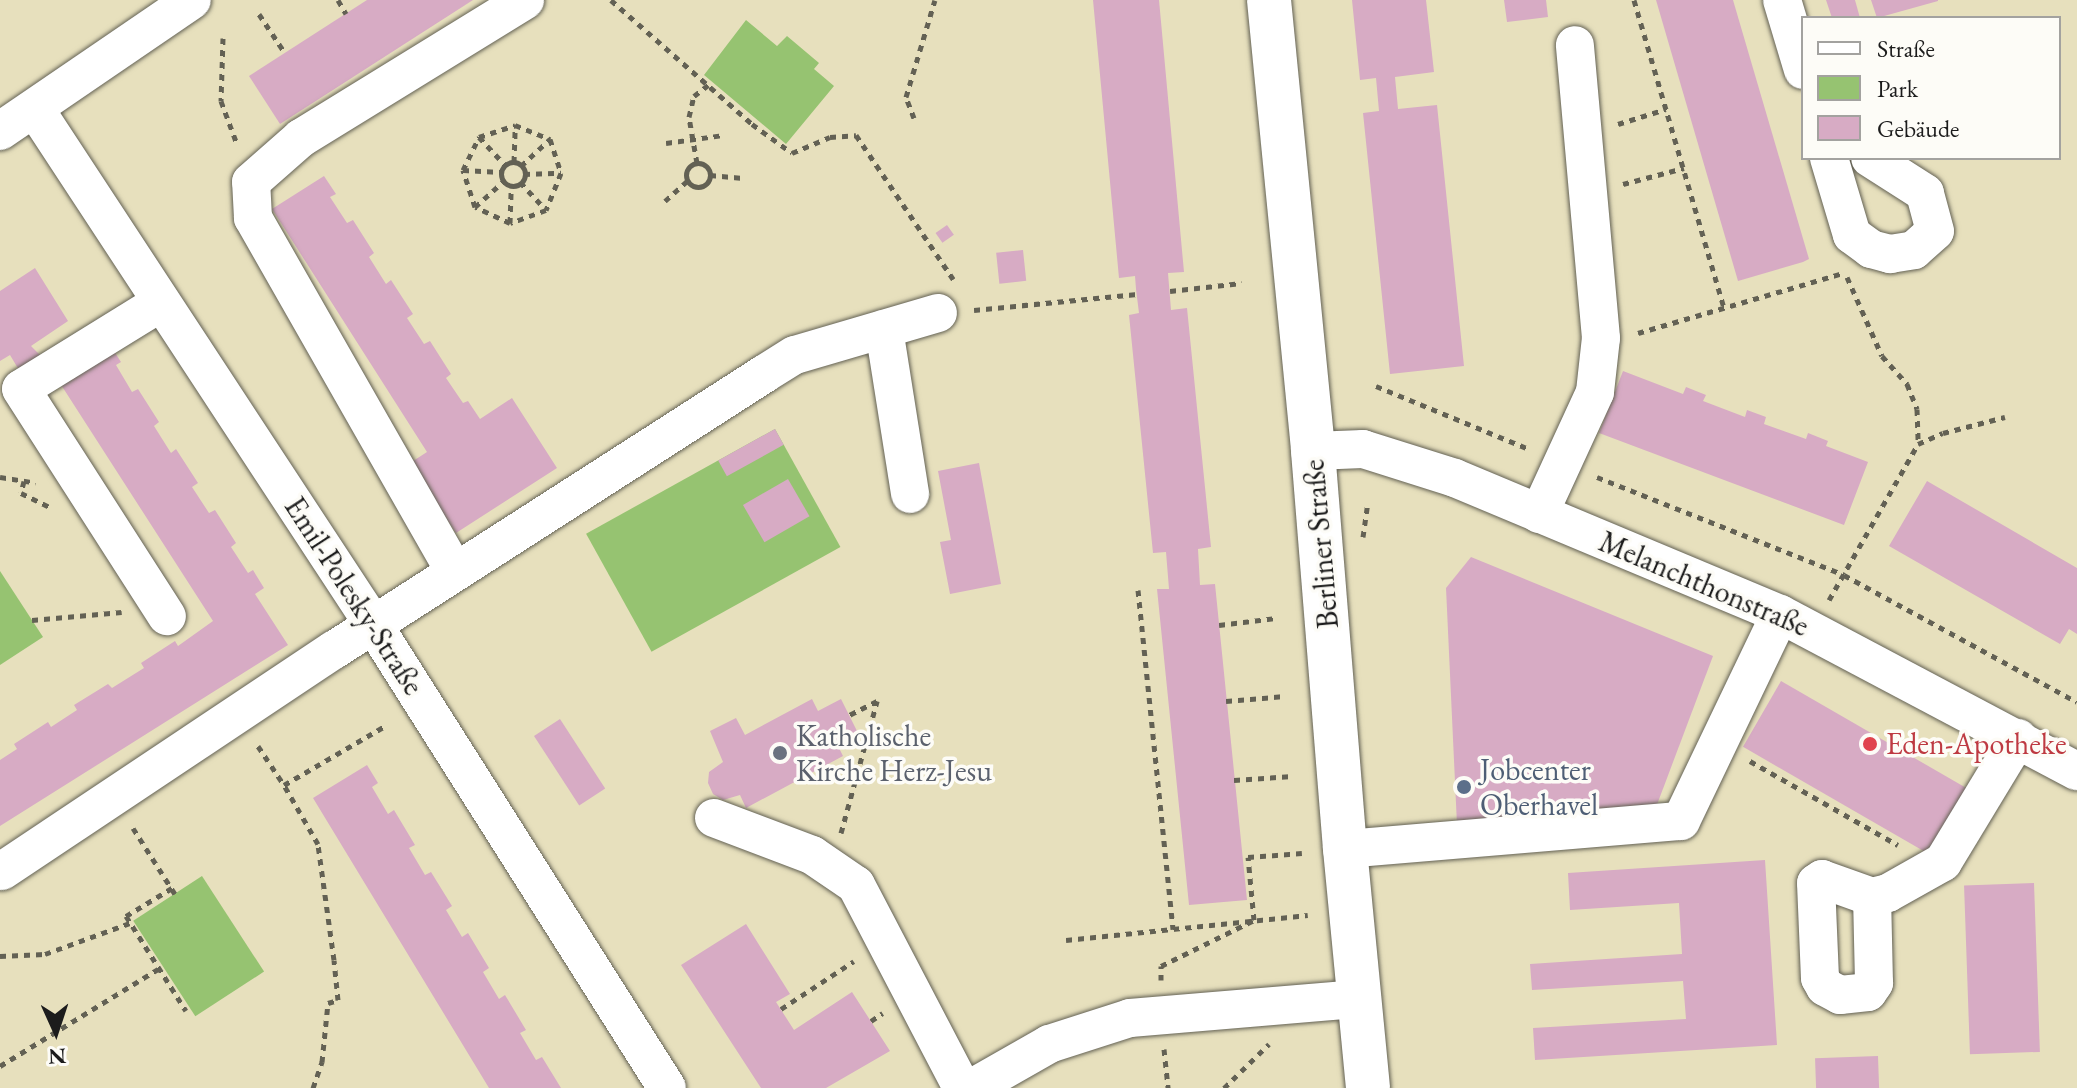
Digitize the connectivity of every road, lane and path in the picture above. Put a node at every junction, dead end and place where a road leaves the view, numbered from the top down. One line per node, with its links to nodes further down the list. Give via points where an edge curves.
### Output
1 (192, 0): 16 (street)
2 (338, 0): 10 (path)
3 (525, 0): 43 (street, via 301,138)
4 (611, 0): 15 (path)
5 (935, 0): 18 (path, via 906,97)
6 (1269, 0): 63 (main road, Berliner Straße)
7 (1634, 0): 17 (path)
8 (1782, 0): 14 (street)
9 (259, 14): 13 (path)
10 (346, 14)
11 (223, 38): 43 (path, via 221,101)
12 (1575, 45): 58 (street)
13 (285, 53)
14 (1801, 63)
15 (708, 85): 24 (path, via 694,96 689,117); 55 (path, via 792,153 830,137 856,135)
16 (35, 109): 21 (street); 54 (street, Emil-Polesky-Straße)
17 (1666, 109): 20 (path); 33 (path)
18 (914, 118)
19 (515, 125): 23 (path); 25 (path); 29 (path)
20 (1608, 127)
21 (0, 131)
22 (724, 135): 24 (path)
23 (479, 137): 31 (path); 34 (path)
24 (693, 138): 26 (path); 30 (path)
25 (550, 139): 32 (path); 37 (path)
26 (666, 143)
27 (1830, 160): 50 (street)
28 (1873, 160): 50 (street, via 1925,193 1935,231 1914,250)
29 (514, 162): 31 (path); 32 (path)
30 (697, 163): 39 (path); 42 (path, via 687,169)
31 (505, 165): 35 (path)
32 (521, 166): 38 (path)
33 (1684, 168): 36 (path, via 1623,185); 56 (path)
34 (463, 170): 35 (path); 47 (path)
35 (501, 172): 41 (path)
36 (1620, 172)
37 (561, 173): 38 (path); 48 (path)
38 (524, 174): 44 (path)
39 (710, 175): 40 (path); 42 (path, via 700,187)
40 (746, 178)
41 (504, 181): 45 (path); 47 (path)
42 (687, 181): 46 (path)
43 (251, 182): 67 (street, via 253,218)
44 (520, 182): 45 (path); 48 (path)
45 (511, 185): 49 (path)
46 (665, 201)
47 (475, 207): 49 (path)
48 (546, 210): 49 (path)
49 (510, 223)
50 (1858, 260): 56 (path); 62 (path, via 1861,316 1882,356 1907,384 1917,409)
51 (1242, 283): 52 (path)
52 (1170, 291)
53 (1137, 294): 55 (path)
54 (160, 303): 60 (street); 74 (street, Emil-Polesky-Straße)
55 (959, 303): 57 (street)
56 (1724, 308): 58 (path, via 1621,338)
57 (884, 329): 65 (street); 67 (street, via 795,355)
58 (1601, 338): 64 (street, via 1595,392)
59 (1376, 386): 64 (path)
60 (10, 396): 70 (street)
61 (2005, 417): 62 (path)
62 (1918, 444): 68 (path)
63 (1313, 451): 66 (street, Melanchthonstraße, via 1363,449 1455,478); 89 (main road, Berliner Straße)
64 (1563, 463): 66 (street); 68 (path)
65 (910, 494)
66 (1539, 514): 73 (street, Melanchthonstraße)
67 (455, 572): 74 (street)
68 (1844, 575): 73 (path); 78 (path)
69 (1138, 590): 99 (path)
70 (165, 613): 72 (path, via 98,612)
71 (1276, 618): 75 (path)
72 (32, 620)
73 (1796, 621): 82 (street, Melanchthonstraße); 83 (street)
74 (373, 624): 79 (street); 112 (street, Emil-Polesky-Straße)
75 (1219, 625)
76 (1285, 696): 77 (path)
77 (1226, 701)
78 (2077, 702)
79 (238, 714): 87 (path); 93 (street)
80 (849, 715): 92 (path, via 877,701)
81 (385, 726): 87 (path)
82 (2018, 738): 84 (street, Melanchthonstraße); 91 (street)
83 (1718, 743): 89 (street, via 1681,821); 91 (path)
84 (2077, 771)
85 (1293, 776): 86 (path)
86 (1234, 780)
87 (284, 785): 111 (path, via 318,844 333,947 338,1000 328,1003 322,1062)
88 (714, 818): 92 (street, via 812,855)
89 (1345, 849): 105 (main road, Berliner Straße)
90 (1302, 853): 97 (path, via 1245,857)
91 (1936, 867): 95 (street)
92 (831, 868): 113 (street, via 856,885)
93 (2, 871)
94 (172, 888): 98 (path, via 126,916)
95 (1872, 897)
96 (1308, 915): 97 (path)
97 (1254, 920): 99 (path); 103 (path)
98 (130, 923): 101 (path, via 45,954); 104 (path)
99 (1173, 929): 100 (path)
100 (1066, 940)
101 (0, 956)
102 (858, 958): 106 (path)
103 (1161, 966)
104 (161, 967): 107 (path); 110 (path)
105 (1358, 999): 114 (street, via 1130,1018 1049,1044); 117 (main road, Berliner Straße)
106 (781, 1009)
107 (186, 1011)
108 (1163, 1044): 115 (path)
109 (1269, 1044): 116 (path)
110 (0, 1066)
111 (313, 1088)
112 (667, 1088)
113 (962, 1088)
114 (972, 1088)
115 (1168, 1088)
116 (1224, 1088)
117 (1368, 1088)

